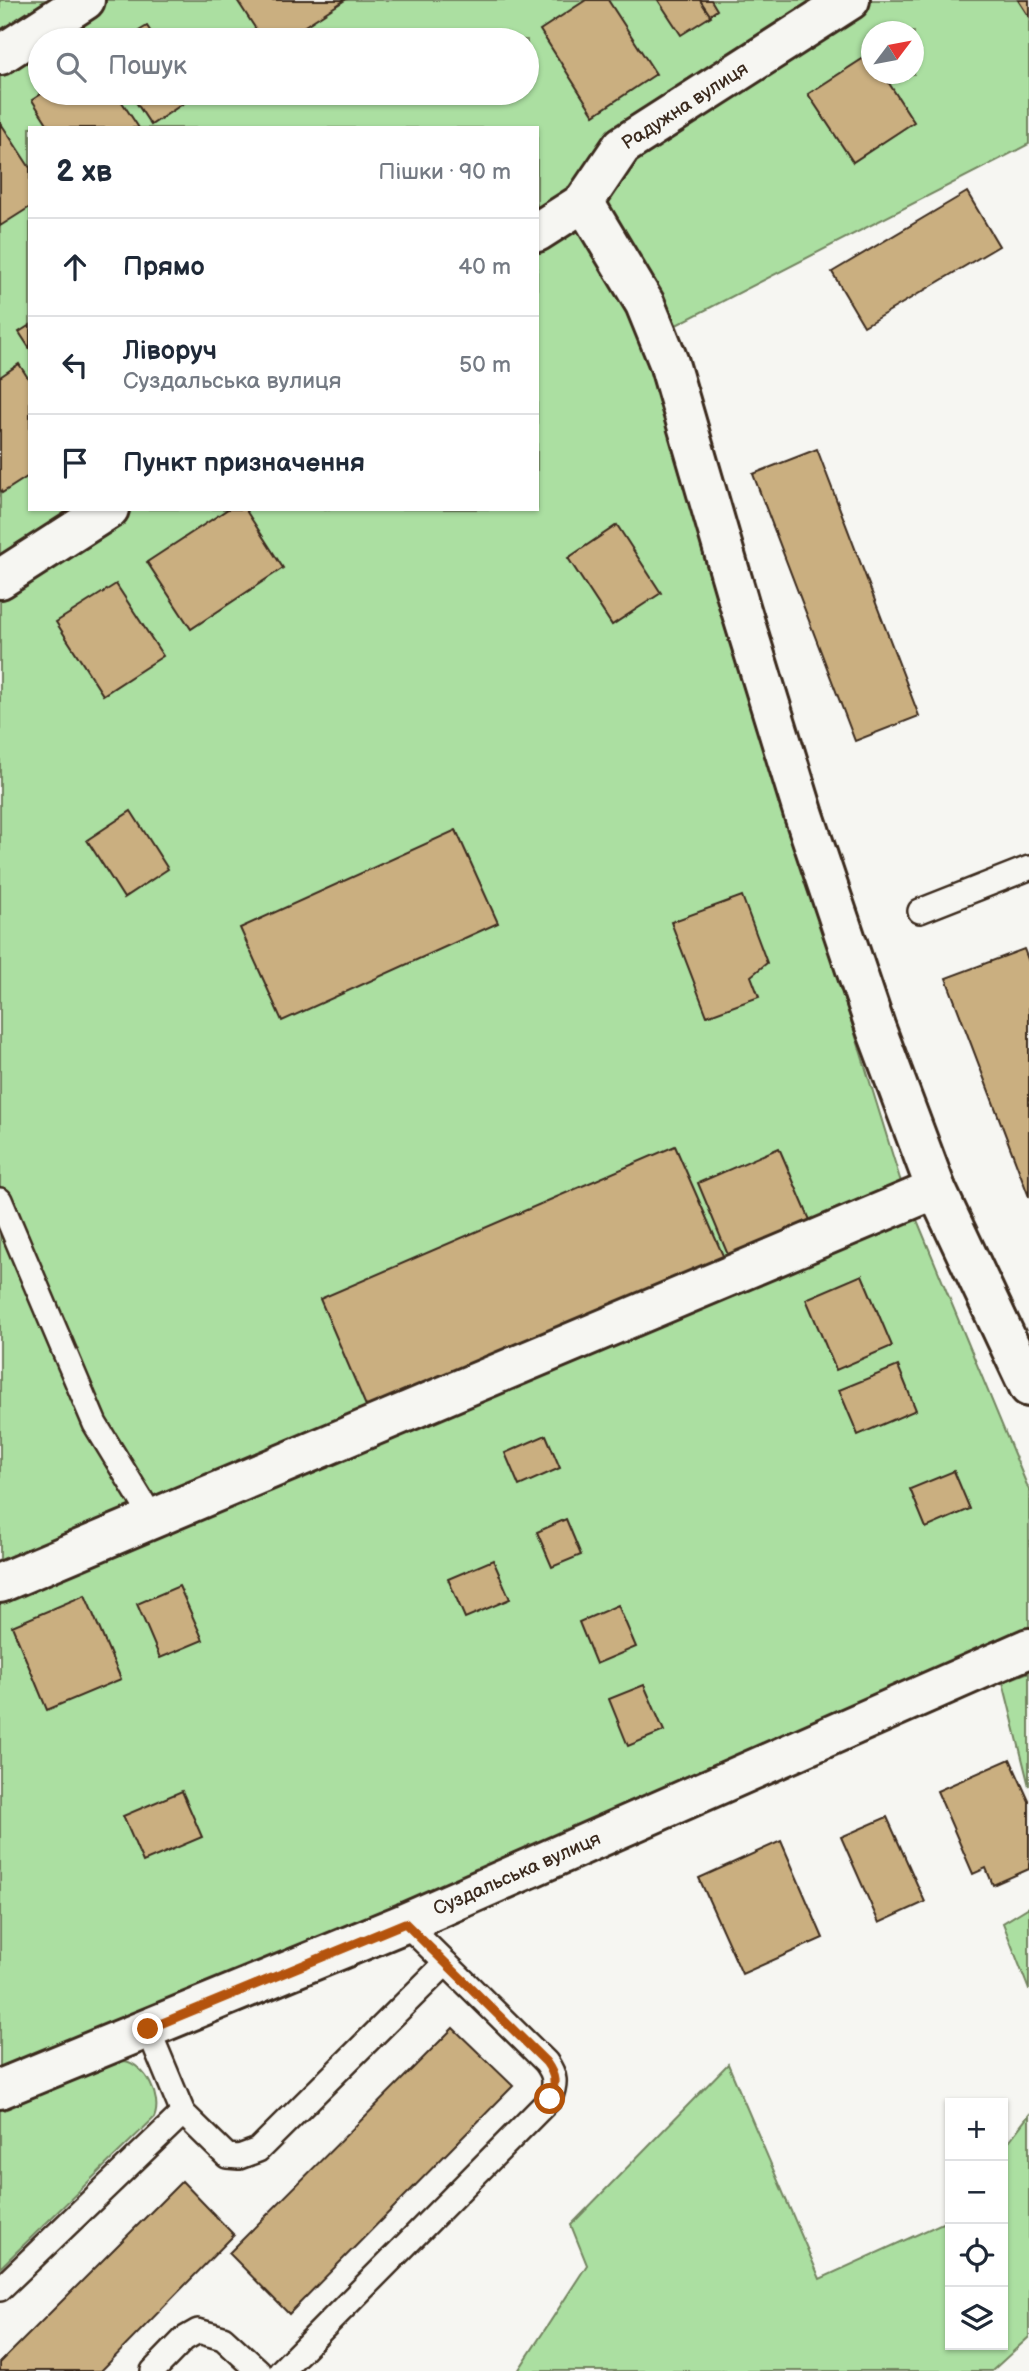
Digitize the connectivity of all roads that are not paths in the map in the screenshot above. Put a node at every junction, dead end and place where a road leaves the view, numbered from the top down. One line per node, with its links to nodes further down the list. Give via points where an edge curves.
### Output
1 (85, 0): 3 (street)
2 (850, 0): 6 (street, Радужна вулиця, via 622,146)
3 (42, 28)
4 (28, 37): 5 (street)
5 (0, 55)
6 (584, 202): 7 (street, Радужна вулиця); 12 (street, via 645,304 669,363 804,815)
7 (539, 232)
8 (105, 511): 9 (street)
9 (0, 579)
10 (1027, 875): 11 (lane)
11 (920, 911)
12 (936, 1189): 14 (street); 15 (street)
13 (0, 1200): 15 (lane, via 95,1424)
14 (1029, 1387)
15 (153, 1518): 16 (street)
16 (0, 1583)
17 (1029, 1648): 18 (street, Суздальська вулиця)
18 (405, 1923): 19 (lane); 20 (street, Суздальська вулиця)
19 (446, 1964): 22 (lane, via 258,2150 227,2156); 26 (lane, via 546,2062 554,2074 550,2099)
20 (148, 2029): 21 (street, Суздальська вулиця); 22 (lane)
21 (0, 2090)
22 (183, 2113): 23 (lane)
23 (0, 2289)
24 (153, 2371): 25 (lane, via 198,2331 223,2338)
25 (259, 2371)
26 (281, 2371)

